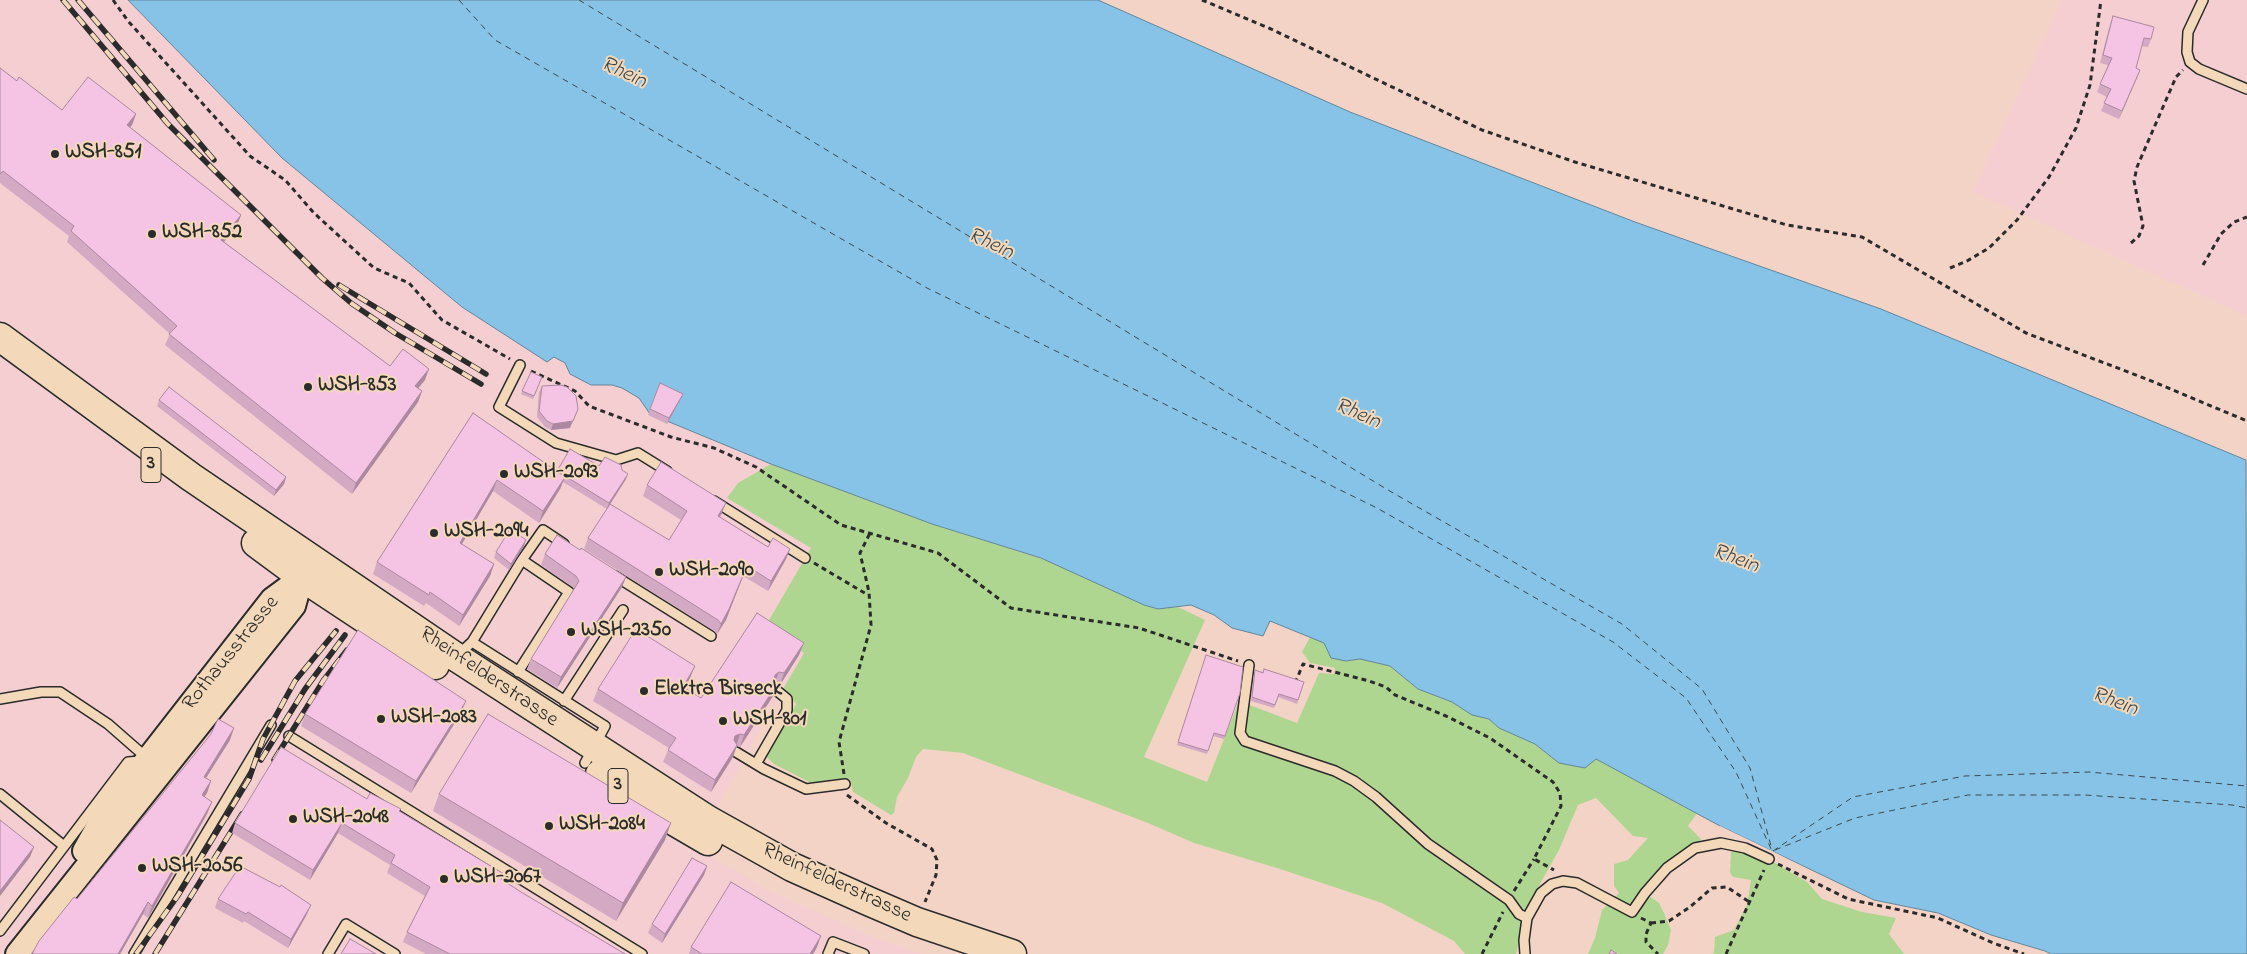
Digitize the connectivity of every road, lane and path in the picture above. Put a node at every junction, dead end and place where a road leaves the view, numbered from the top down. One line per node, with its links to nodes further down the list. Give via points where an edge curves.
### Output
1 (113, 0): 13 (path, via 250,156 285,180 314,213 374,268 408,283 442,320)
2 (1202, 0): 14 (path, via 1271,29 1482,130 1575,162 1787,225 1862,237 2026,333)
3 (2101, 0): 10 (path, via 2090,84 2076,128 2053,169 2017,220 1989,248)
4 (2203, 0): 5 (lane, via 2188,32)
5 (2190, 62): 6 (lane); 8 (path, via 2176,77 2136,167 2134,181 2143,226)
6 (2247, 89)
7 (2247, 217): 9 (path, via 2234,222 2221,234)
8 (2131, 243)
9 (2203, 265)
10 (1950, 268)
11 (0, 337): 21 (main road, Rheinfelderstrasse / 3, via 191,477)
12 (0, 352): 21 (main road, Rheinfelderstrasse / 3)
13 (520, 364): 15 (lane, via 499,407 556,443 616,460 638,453); 17 (path, via 574,391 589,406 671,437 714,448 756,467 841,525)
14 (2247, 421)
15 (671, 474)
16 (705, 495): 19 (lane)
17 (870, 533): 23 (path, via 860,552); 27 (path, via 938,553 1011,608 1138,628)
18 (576, 551): 20 (lane, via 543,530)
19 (805, 558): 23 (path)
20 (522, 560): 26 (lane); 28 (lane, via 569,592)
21 (308, 569): 26 (main road, Rheinfelderstrasse / 3); 36 (main road, Rheinfelderstrasse / 3); 38 (street, Rothausstrasse, via 294,606)
22 (610, 572): 25 (lane)
23 (869, 596): 39 (path, via 871,625 839,742)
24 (623, 610): 32 (lane)
25 (711, 636)
26 (464, 650): 28 (lane); 36 (main road, Rheinfelderstrasse / 3)
27 (1249, 665): 45 (lane, via 1240,733 1245,741 1335,770 1354,781 1376,796 1428,844)
28 (518, 672): 32 (lane)
29 (1287, 678): 42 (path, via 1296,681 1303,664 1386,687 1396,695 1490,738 1553,782 1560,793 1561,806)
30 (776, 690): 37 (lane, via 787,699 787,710)
31 (0, 698): 38 (lane, via 60,692 108,724)
32 (564, 701): 36 (lane, via 605,726)
33 (271, 725): 53 (lane)
34 (289, 736): 56 (lane)
35 (736, 752): 37 (lane)
36 (589, 755): 49 (main road, Rheinfelderstrasse / 3, via 792,867); 59 (main road, Rheinfelderstrasse / 3, via 655,810 698,836 806,893)
37 (756, 764): 39 (lane, via 806,789)
38 (155, 765): 41 (lane, via 128,762); 52 (street, Rothausstrasse, via 73,882)
39 (845, 784): 49 (path, via 847,794 886,823 932,849 936,875)
40 (0, 794): 41 (lane)
41 (64, 846): 51 (lane)
42 (1534, 859): 44 (path); 45 (path)
43 (1768, 859): 46 (path); 47 (lane, via 1722,842 1695,848 1667,868); 65 (path, via 1848,899 1938,918)
44 (1577, 883): 47 (lane); 48 (lane, via 1563,881 1552,884 1541,893)
45 (1509, 900): 48 (lane, via 1519,914); 61 (path)
46 (1750, 903): 50 (path, via 1727,887 1712,888 1669,921); 64 (path)
47 (1632, 912): 50 (path)
48 (1527, 918): 62 (lane)
49 (917, 922): 60 (main road, Rheinfelderstrasse / 3)
50 (1650, 923): 63 (path, via 1646,942)
51 (0, 931)
52 (17, 954)
53 (134, 954)
54 (328, 954): 55 (lane, via 346,924)
55 (394, 954)
56 (642, 954)
57 (828, 954): 58 (lane, via 833,942)
58 (864, 954)
59 (956, 954)
60 (1012, 954)
61 (1482, 954)
62 (1525, 954)
63 (1658, 954)
64 (1726, 954)
65 (2024, 954)

